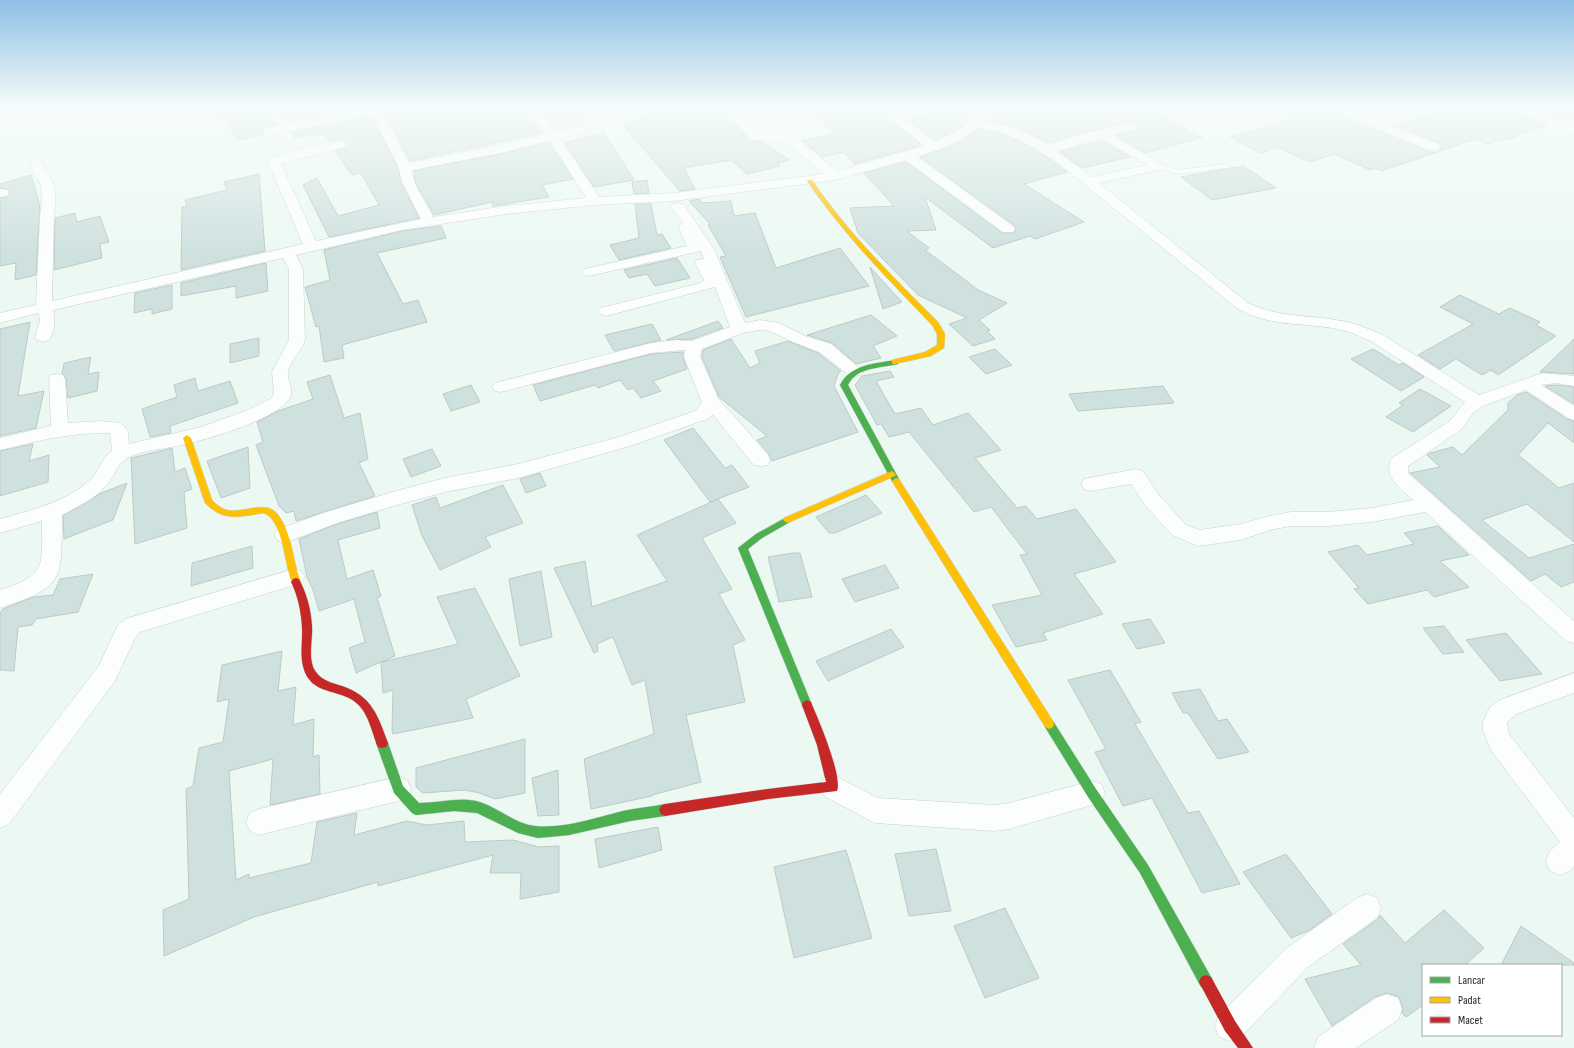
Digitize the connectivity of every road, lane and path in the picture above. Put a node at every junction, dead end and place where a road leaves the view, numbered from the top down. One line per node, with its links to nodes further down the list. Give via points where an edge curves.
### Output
1 (287, 157): 21 (street, via 274,162)
2 (399, 157): 13 (street)
3 (456, 157): 13 (street)
4 (566, 157): 17 (street)
5 (812, 157): 14 (street)
6 (905, 157): 14 (street)
7 (909, 157): 20 (street)
8 (1056, 157): 16 (street)
9 (1142, 157): 11 (street)
10 (37, 163): 25 (street, via 38,172 46,181 49,204)
11 (1158, 166): 12 (lane, via 1186,172); 16 (street)
12 (1227, 166)
13 (405, 168): 19 (street, via 408,182)
14 (835, 176): 15 (street)
15 (810, 180): 18 (street); 31 (street, via 850,235 941,334 941,346 928,354)
16 (1089, 181): 36 (street, via 1242,306 1268,316 1363,331 1378,338)
17 (594, 201): 18 (street); 19 (street, via 506,210)
18 (676, 202): 22 (street); 28 (street, via 707,249)
19 (429, 222): 21 (street)
20 (1008, 229)
21 (311, 246): 23 (street)
22 (695, 249): 24 (street); 26 (street, via 711,284)
23 (288, 253): 25 (street); 40 (street, via 296,269 297,340 280,372 283,396 266,410)
24 (589, 272)
25 (44, 307): 27 (street); 29 (street, via 48,320)
26 (606, 311)
27 (0, 318)
28 (739, 329): 30 (street); 31 (street, via 760,325 773,326 825,348)
29 (43, 337)
30 (694, 346): 35 (street, via 651,348); 37 (street, via 692,356)
31 (855, 371): 44 (street, via 846,379 844,385)
32 (57, 379): 39 (street)
33 (1574, 380): 34 (street, via 1548,377)
34 (1528, 384): 36 (street); 38 (street)
35 (501, 387)
36 (1476, 402): 46 (street, via 1467,409 1456,425 1399,464 1399,474 1404,481)
37 (711, 403): 43 (street); 49 (street, via 701,415 624,442 518,471 445,485 396,498)
38 (1574, 414)
39 (60, 431): 41 (street); 42 (street, via 94,426 115,427 119,431)
40 (187, 438): 42 (street); 49 (street, via 213,510 224,514 236,514 267,510 274,514)
41 (0, 444)
42 (121, 453): 47 (street, via 110,463 98,482 79,497)
43 (761, 460)
44 (892, 474): 54 (street, via 808,510 761,534 743,548 822,743); 56 (street)
45 (1091, 484): 46 (street, via 1136,476 1151,499 1179,530 1198,538 1241,532 1291,519 1372,516)
46 (1428, 504): 52 (street)
47 (52, 511): 48 (street); 51 (street, via 50,569 44,580 31,588)
48 (0, 526)
49 (284, 535): 50 (street)
50 (294, 577): 55 (street, via 304,605 307,627 306,653 310,674 317,682 357,696 365,705); 57 (street, via 133,625 126,632 107,674)
51 (0, 599)
52 (1574, 634)
53 (1574, 683): 59 (street, via 1508,707 1499,713 1494,721 1494,730 1500,742)
54 (833, 787): 55 (street, via 622,817 571,829 537,832 516,826 478,807 463,805 416,809); 56 (street, via 875,810 995,818)
55 (398, 789): 58 (street)
56 (1092, 793): 62 (street, via 1144,869)
57 (0, 815)
58 (259, 822)
59 (1574, 839)
60 (1367, 908): 62 (street, via 1298,957)
61 (1387, 1009): 63 (street)
62 (1238, 1037)
63 (1329, 1048)

